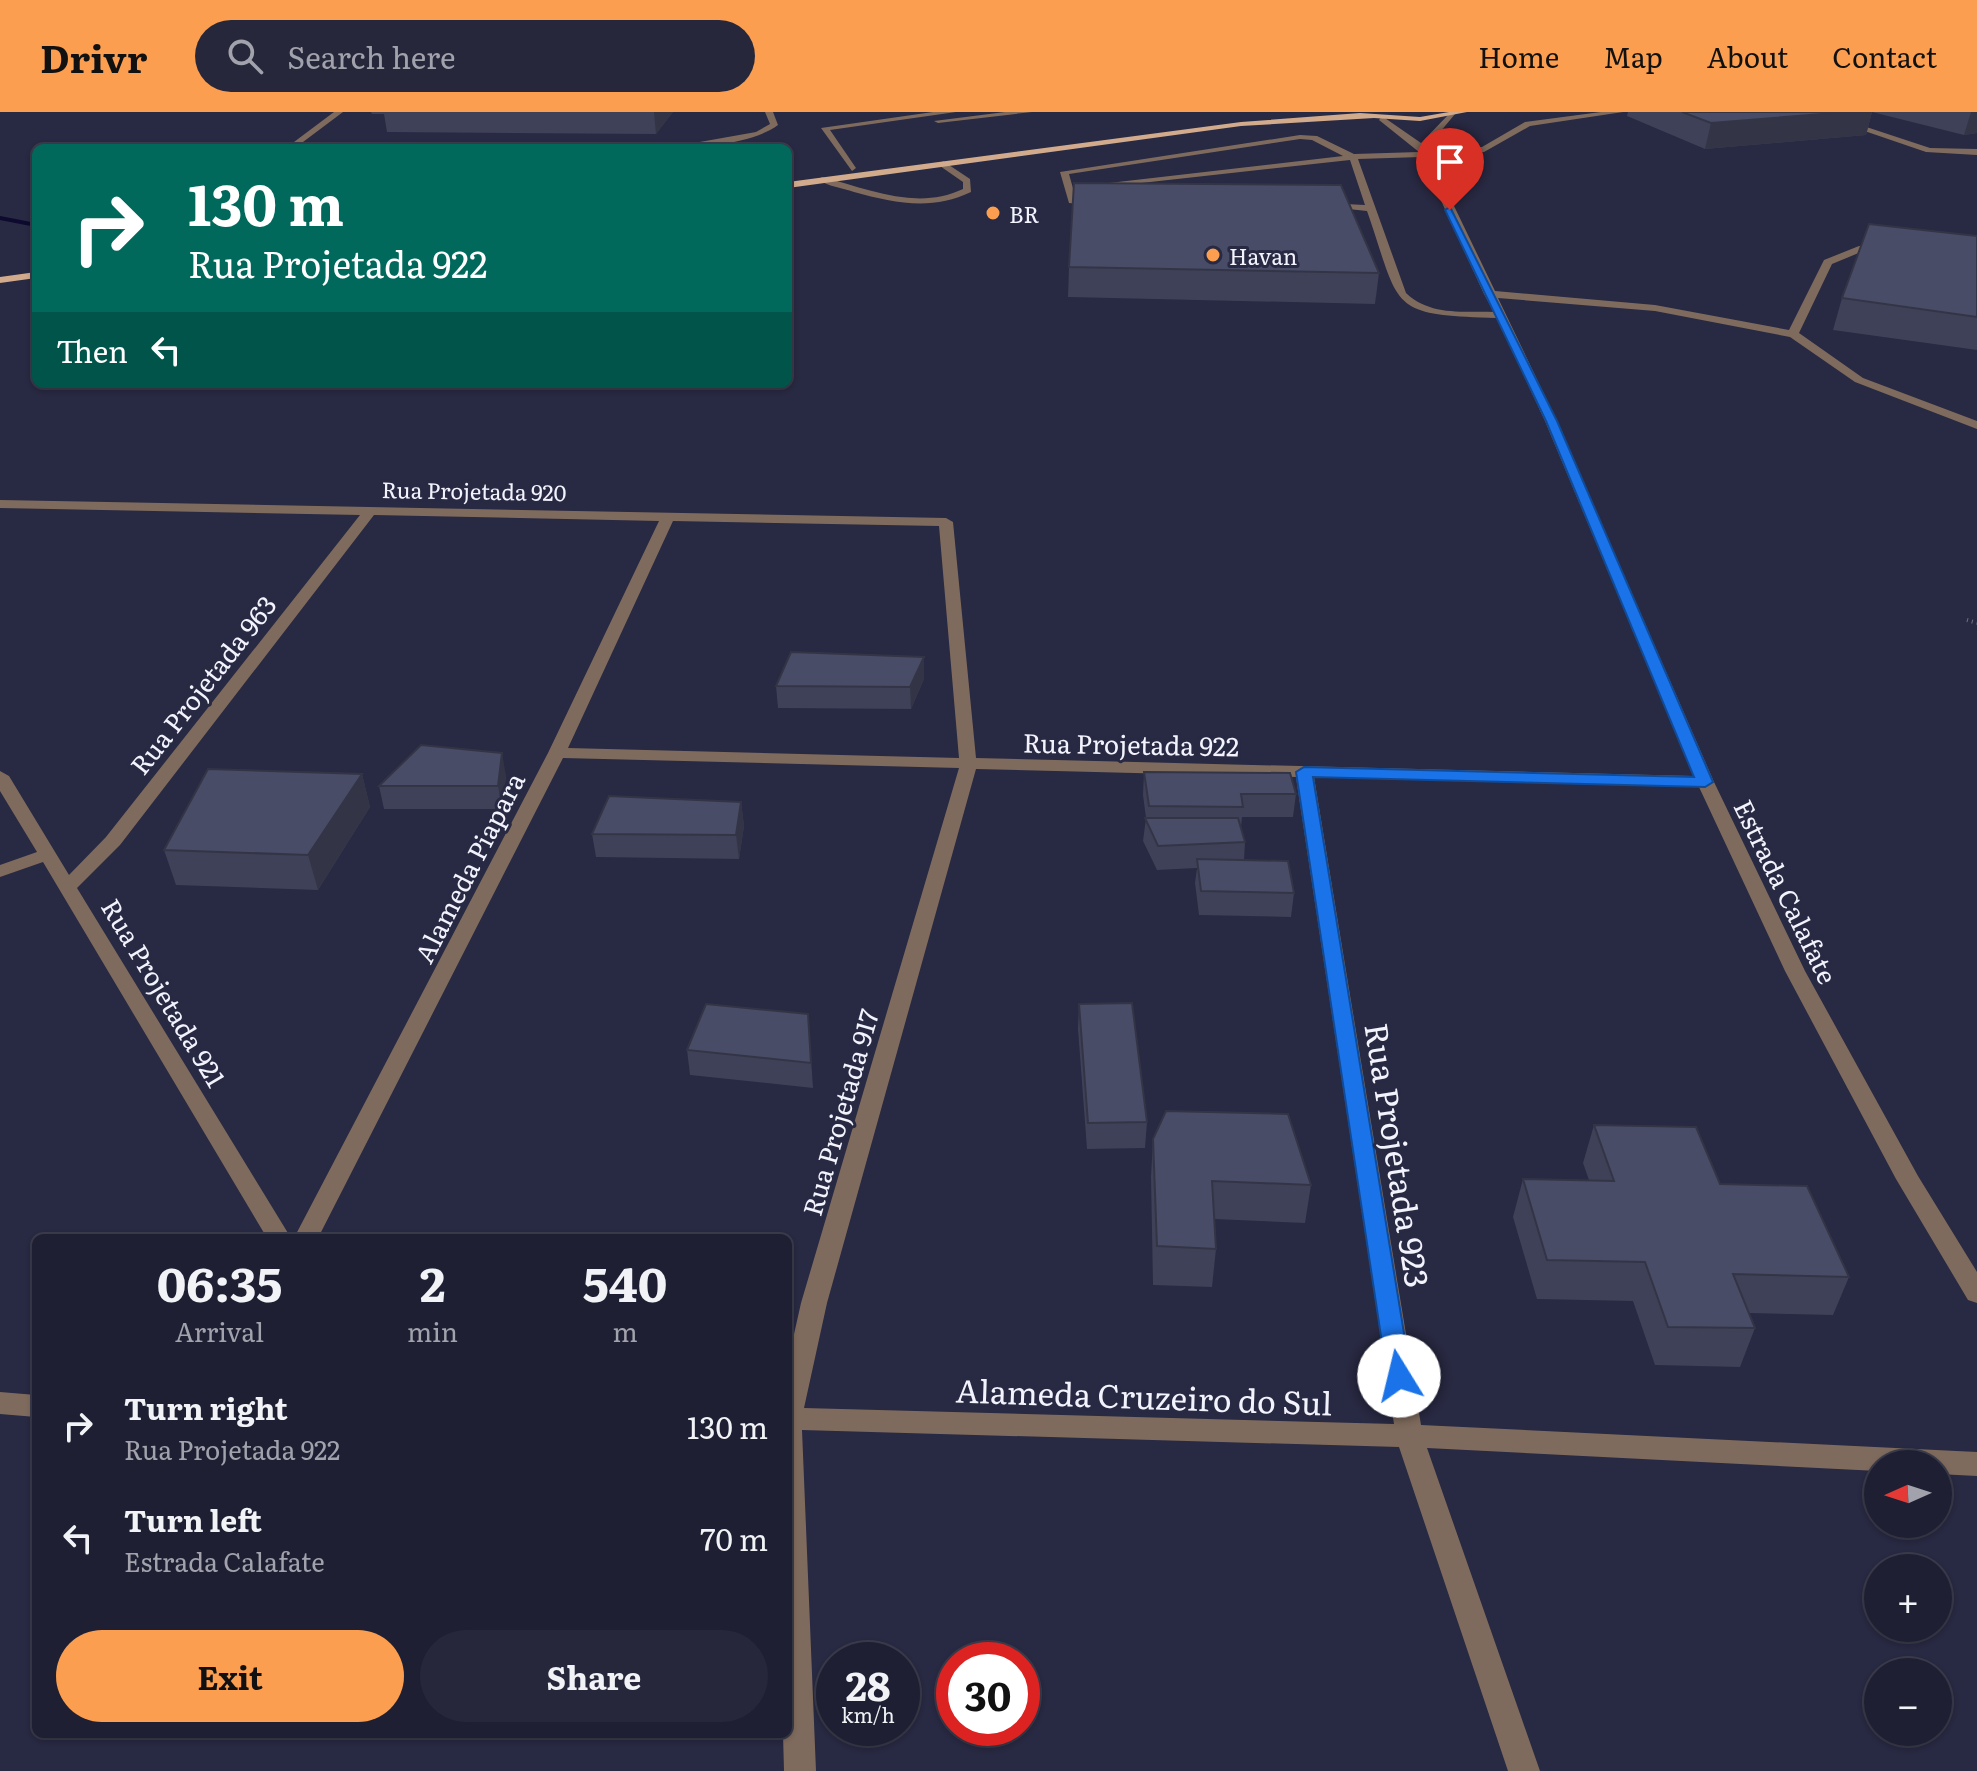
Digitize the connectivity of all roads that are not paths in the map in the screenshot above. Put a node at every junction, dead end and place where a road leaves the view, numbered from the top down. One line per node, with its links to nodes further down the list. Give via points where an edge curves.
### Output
1 (332, 112): 2 (street)
2 (339, 112): 16 (street)
3 (769, 112): 17 (street, via 774,125 758,134)
4 (952, 112): 12 (street)
5 (1028, 112): 12 (street, via 955,121)
6 (1275, 112): 22 (main road)
7 (1344, 112): 14 (main road)
8 (1463, 112): 13 (main road)
9 (1619, 112): 11 (street)
10 (1813, 112): 19 (street, via 1929,150)
11 (1560, 115): 18 (street, via 1528,124 1484,149)
12 (923, 116): 22 (street, via 822,124)
13 (1452, 116): 15 (main road); 18 (street)
14 (1371, 117): 15 (main road); 21 (main road, via 1241,124)
15 (1382, 118): 18 (street, Estrada Calafate)
16 (295, 144)
17 (695, 144)
18 (1423, 151): 20 (street); 35 (street, Estrada Calafate)
19 (1977, 152)
20 (1353, 157): 26 (street); 26 (street, via 1314,138 1300,137 1068,170); 29 (street)
21 (943, 164): 24 (main road); 24 (street, via 967,181 968,190 946,199 906,201)
22 (852, 168): 23 (main road)
23 (792, 176)
24 (822, 180): 25 (main road)
25 (792, 184)
26 (1067, 189): 27 (street, via 1072,201)
27 (1107, 203)
28 (1317, 206): 29 (street)
29 (1368, 208): 36 (street, via 1409,304 1421,310)
30 (1904, 250): 37 (street, via 1859,249 1828,262)
31 (32, 276): 32 (main road)
32 (0, 280)
33 (32, 284): 34 (main road)
34 (0, 288)
35 (1489, 294): 36 (street, Estrada Calafate); 37 (street, via 1655,308)
36 (1499, 315): 47 (street, Estrada Calafate, via 1551,421)
37 (1793, 334): 38 (street, via 1859,380)
38 (1977, 425)
39 (0, 504): 40 (street, Rua Projetada 920)
40 (371, 510): 41 (street, Rua Projetada 920); 50 (street, Rua Projetada 963, via 113,841)
41 (668, 517): 42 (street, Rua Projetada 920); 43 (street, Alameda Piapara)
42 (946, 522): 44 (street, Rua Projetada 917)
43 (557, 753): 44 (street, Rua Projetada 922); 52 (street, Alameda Piapara)
44 (968, 766): 45 (street, Rua Projetada 922); 54 (street, Rua Projetada 917, via 814,1303)
45 (1304, 772): 47 (street, Rua Projetada 922); 58 (street, Rua Projetada 923)
46 (0, 776): 48 (street, Rua Projetada 921)
47 (1705, 782): 53 (street, Estrada Calafate, via 1795,971)
48 (46, 855): 49 (street); 50 (street, Rua Projetada 921)
49 (0, 871)
50 (69, 886): 51 (street, Rua Projetada 921)
51 (277, 1234)
52 (308, 1234)
53 (1977, 1293)
54 (792, 1401)
55 (0, 1403): 56 (street)
56 (32, 1406)
57 (792, 1419): 58 (street, Alameda Cruzeiro do Sul)
58 (1409, 1436): 59 (street, Alameda Cruzeiro do Sul); 62 (street, Rua Projetada 923)
59 (1977, 1464)
60 (792, 1536): 61 (street, Rua Projetada 917)
61 (800, 1771)
62 (1524, 1771)

